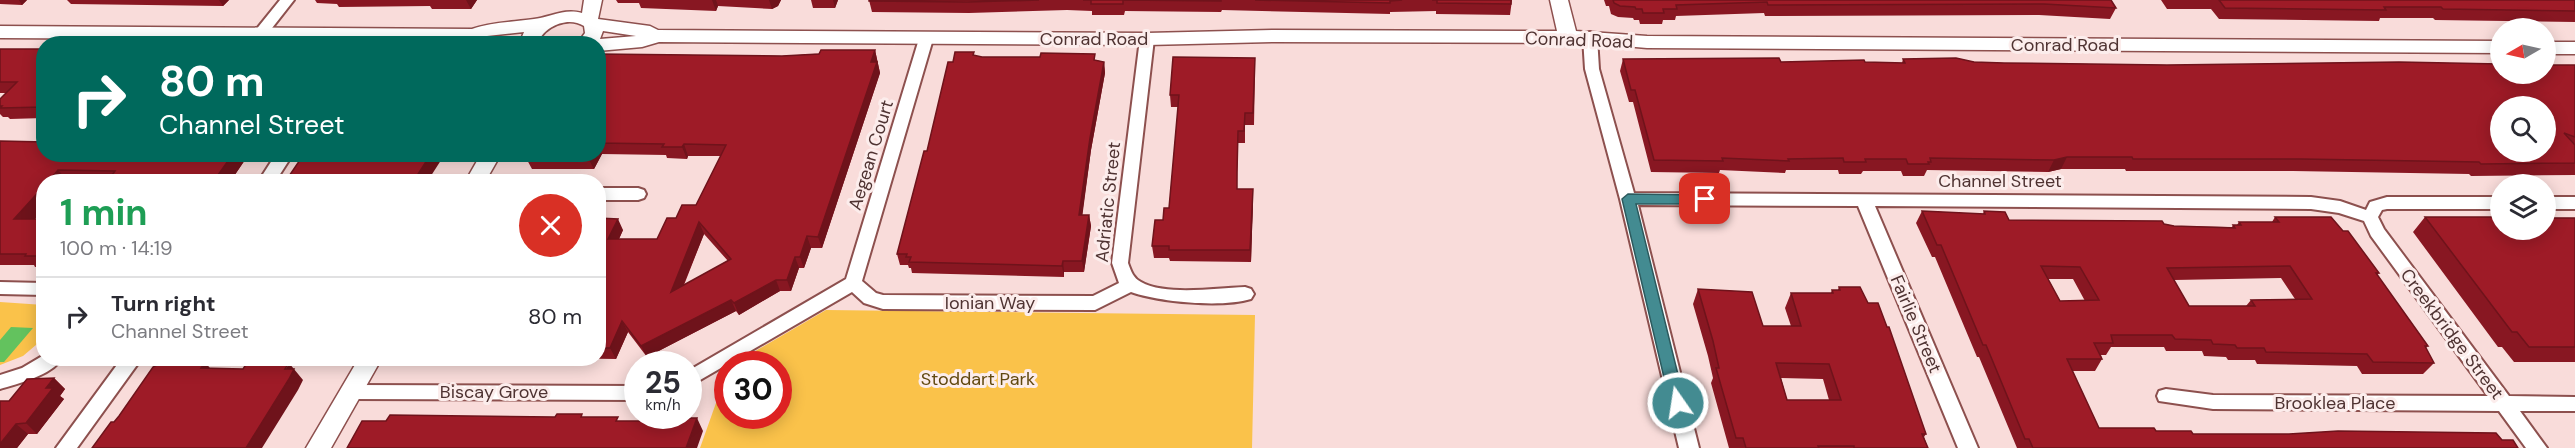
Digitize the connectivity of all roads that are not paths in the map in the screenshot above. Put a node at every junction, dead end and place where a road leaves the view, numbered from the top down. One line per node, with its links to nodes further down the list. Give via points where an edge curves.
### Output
1 (287, 0): 8 (street)
2 (570, 0): 5 (street)
3 (593, 0): 6 (street)
4 (1559, 0): 13 (street)
5 (547, 22): 6 (street, Conrad Road, via 568,17); 9 (street); 10 (street)
6 (591, 22): 11 (street); 12 (street, Conrad Road, via 649,31)
7 (0, 32): 8 (street)
8 (260, 34): 9 (street)
9 (474, 35)
10 (531, 36)
11 (592, 36)
12 (658, 36): 15 (street, Conrad Road); 17 (street, Conrad Road)
13 (1568, 38): 14 (street, Conrad Road); 16 (street, Conrad Road)
14 (1590, 38): 18 (street, Conrad Road, via 1647,42); 23 (street, via 1592,69)
15 (926, 39): 16 (street, Conrad Road); 29 (street, Aegean Court)
16 (1147, 39): 30 (street, Adriatic Street, via 1120,263 1121,274)
17 (606, 44)
18 (2490, 47)
19 (2556, 48): 20 (street)
20 (2575, 48)
21 (606, 194): 22 (street)
22 (638, 194)
23 (1628, 199): 24 (street, Channel Street); 46 (street)
24 (1864, 200): 28 (street, Channel Street, via 2311,203 2340,207); 47 (street, Fairlie Street)
25 (2490, 203): 28 (street, via 2387,203 2376,206)
26 (2556, 203): 27 (street)
27 (2575, 203)
28 (2370, 218): 42 (street, Creekbridge Street)
29 (853, 283): 30 (street, Ionian Way, via 870,298 883,302 1095,303); 37 (street)
30 (1129, 285): 33 (street, via 1155,294)
31 (0, 288): 32 (street)
32 (36, 289)
33 (1245, 294)
34 (40, 366): 38 (street)
35 (127, 366): 44 (street)
36 (366, 366): 39 (street)
37 (702, 372)
38 (0, 382)
39 (351, 392): 40 (street, Biscay Grove); 45 (street)
40 (624, 393)
41 (2166, 396): 42 (street, Brooklea Place, via 2213,402)
42 (2504, 403): 43 (street, Brooklea Place); 48 (street, Creekbridge Street)
43 (2575, 404)
44 (66, 448)
45 (318, 448)
46 (1689, 448)
47 (1968, 448)
48 (2537, 448)

